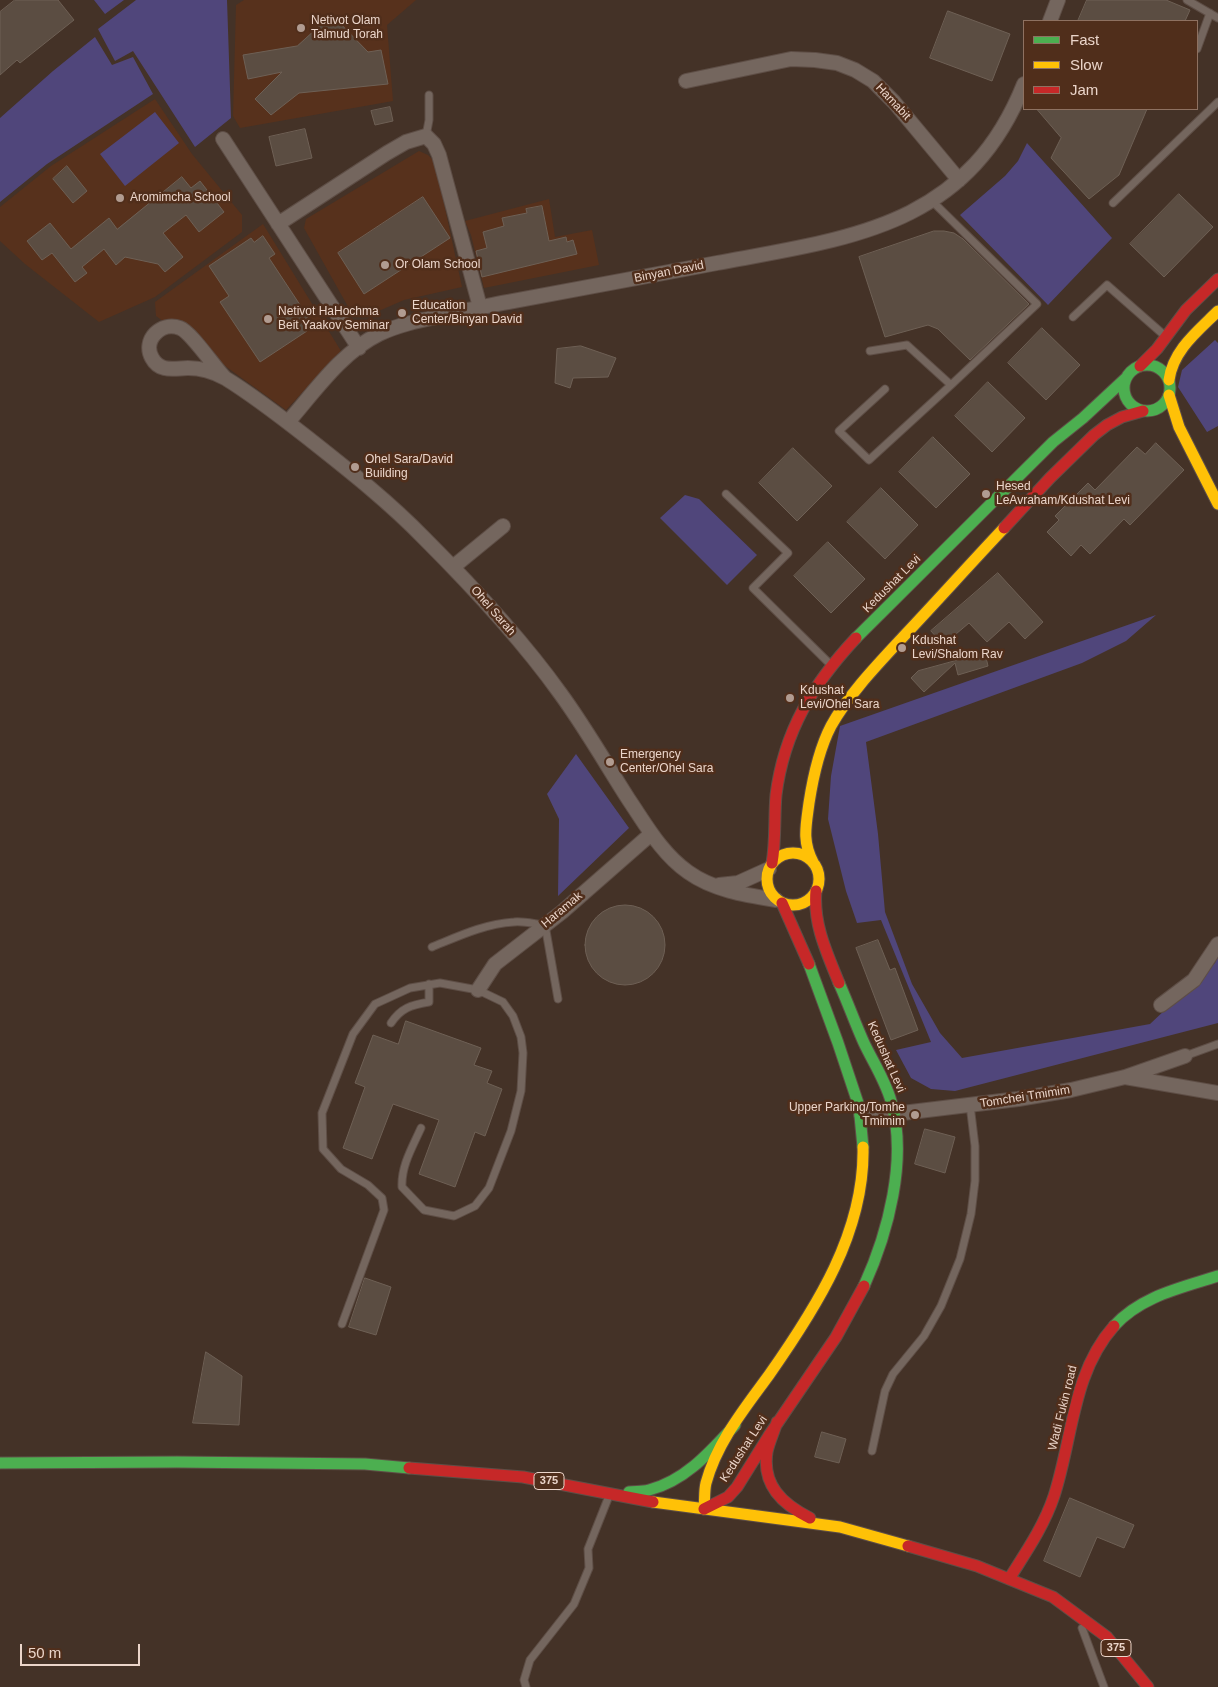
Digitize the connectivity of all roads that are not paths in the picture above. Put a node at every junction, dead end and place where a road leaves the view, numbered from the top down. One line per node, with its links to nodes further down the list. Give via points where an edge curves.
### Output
1 (1058, 0): 5 (street)
2 (1188, 0): 3 (lane)
3 (1210, 12): 4 (lane); 6 (lane)
4 (1218, 18)
5 (1050, 20)
6 (1198, 46)
7 (686, 81): 13 (street, Hamabit, via 791,60 837,63 873,81)
8 (1023, 86): 13 (street, Binyan David, via 995,140)
9 (429, 95): 11 (lane, via 430,120)
10 (1218, 102): 15 (lane)
11 (426, 136): 16 (street, via 387,153); 18 (street, via 439,155)
12 (223, 139): 16 (street)
13 (959, 180): 14 (street, Binyan David)
14 (932, 201): 18 (street, Binyan David, via 918,210 848,237); 28 (lane, via 1037,304)
15 (1113, 203)
16 (278, 224): 22 (street)
17 (1218, 278): 21 (street)
18 (480, 307): 22 (street, Binyan David, via 400,325)
19 (1218, 311): 27 (street, via 1182,349 1171,366)
20 (1073, 316): 21 (lane, via 1107,285)
21 (1166, 336): 24 (street)
22 (359, 348): 32 (street, Binyan David, via 350,353)
23 (870, 351): 28 (lane, via 907,345)
24 (1140, 366): 26 (street); 27 (street, via 1157,367)
25 (225, 378): 25 (street, Ohel Sarah, via 184,330 171,326 157,331 152,337 152,358 163,368 208,371); 32 (street, Ohel Sarah)
26 (1126, 378): 31 (street, via 1126,399 1132,406); 38 (street, Kedushat Levi, via 1053,442)
27 (1169, 380): 30 (street)
28 (951, 385): 29 (lane, via 868,460 840,431)
29 (885, 388)
30 (1169, 395): 31 (street, via 1162,406); 33 (street, via 1174,416)
31 (1146, 411): 33 (street, via 1164,421); 40 (street, via 1122,417 1094,435 1050,478 846,703 822,746 810,793 804,832)
32 (288, 422): 37 (street, Ohel Sarah, via 361,480)
33 (1190, 450): 35 (street)
34 (726, 494): 38 (lane, via 788,553 753,588)
35 (1218, 504)
36 (503, 526): 37 (street)
37 (453, 567): 39 (street, Ohel Sarah, via 516,637 560,693)
38 (832, 666): 41 (street, Kedushat Levi, via 804,706 791,734 777,788 775,849)
39 (651, 834): 42 (street, Ohel Sarah, via 686,871); 45 (street, Haramak)
40 (813, 862): 41 (street, via 802,855 789,853); 43 (street, via 819,879)
41 (770, 866): 42 (street, via 738,883); 44 (street, via 766,875 768,888)
42 (713, 885): 44 (street, Ohel Sarah)
43 (816, 891): 44 (street, via 807,901 795,906); 59 (street, Kedushat Levi, via 814,899 820,930)
44 (779, 901): 58 (street, Kedushat Levi, via 798,936)
45 (545, 925): 47 (lane, via 516,922 490,925); 49 (street, Haramak, via 495,964); 50 (lane)
46 (1218, 944): 51 (street, via 1194,980)
47 (432, 947)
48 (429, 984): 49 (lane); 52 (lane, via 429,1002 412,1005 398,1014); 62 (lane, via 410,988 375,1004 353,1034 322,1113 323,1149 341,1169 368,1185 382,1198 384,1210)
49 (478, 990): 60 (lane, via 503,1002 513,1016 523,1053 521,1091 511,1131 489,1188 475,1206 454,1216 424,1210 402,1187 405,1163)
50 (558, 999)
51 (1161, 1005)
52 (391, 1024)
53 (1218, 1044): 54 (lane)
54 (1185, 1056): 55 (street, Tomchei Tmimim)
55 (1125, 1077): 56 (street); 57 (street, Tomchei Tmimim, via 1062,1092)
56 (1218, 1093)
57 (970, 1105): 59 (street, Tomchei Tmimim); 65 (lane, via 975,1181 960,1259 941,1306 924,1336 893,1374)
58 (861, 1114): 59 (street, Tomchei Tmimim); 64 (street, Kedushat Levi, via 862,1172 840,1256 808,1319)
59 (894, 1114): 63 (street, Kedushat Levi, via 896,1174 891,1203 871,1268 836,1337)
60 (421, 1128)
61 (1218, 1276): 70 (street, Wadi Fukin road, via 1147,1301 1116,1322 1101,1339 1082,1378 1054,1498)
62 (342, 1324)
63 (777, 1422): 68 (street, Kedushat Levi, via 730,1496); 69 (street, via 767,1451 768,1480 783,1503)
64 (735, 1425): 67 (street, via 707,1455 675,1481 648,1490); 68 (street, Kedushat Levi, via 717,1454 706,1483)
65 (872, 1451)
66 (0, 1463): 67 (street, 375, via 365,1464 523,1476)
67 (610, 1493): 68 (street, 375); 72 (lane, via 588,1550 589,1568 574,1604 530,1660 524,1680)
68 (704, 1509): 69 (street, 375)
69 (827, 1525): 70 (street, 375, via 977,1566)
70 (1009, 1579): 71 (street, 375, via 1052,1597)
71 (1078, 1616): 73 (lane); 74 (street, 375, via 1107,1636)
72 (526, 1687)
73 (1104, 1687)
74 (1148, 1687)

